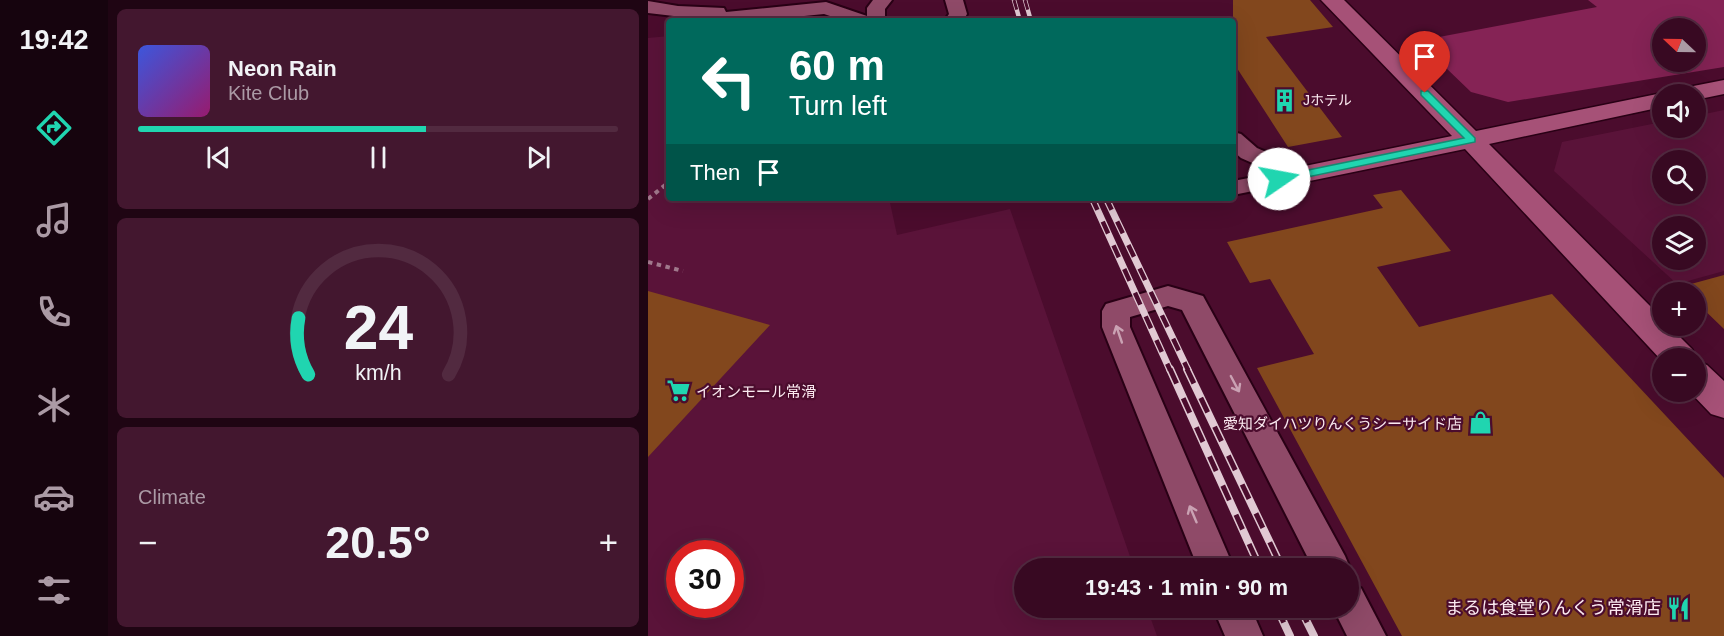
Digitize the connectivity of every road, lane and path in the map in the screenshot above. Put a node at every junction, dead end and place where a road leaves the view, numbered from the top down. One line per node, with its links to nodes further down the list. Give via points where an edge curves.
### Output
1 (810, 0): 5 (street, via 707,12)
2 (883, 0): 9 (street, via 876,8)
3 (954, 0): 10 (street, via 958,14)
4 (1332, 0): 15 (street)
5 (648, 7)
6 (648, 18): 11 (street)
7 (726, 18): 8 (street, via 826,8)
8 (854, 18)
9 (876, 18)
10 (955, 18)
11 (666, 19)
12 (1724, 87): 13 (street)
13 (1706, 90)
14 (1652, 102): 15 (street)
15 (1472, 140): 17 (street); 23 (street)
16 (1236, 142): 17 (street, via 1249,153)
17 (1300, 175): 19 (street)
18 (666, 185): 20 (path)
19 (1236, 187)
20 (648, 200)
21 (648, 262): 22 (path)
22 (683, 271)
23 (1670, 348)
24 (1706, 385): 25 (street)
25 (1724, 404)
26 (1212, 558): 27 (street, one-way to 27, via 1116,327 1116,311 1168,296 1193,303)
27 (1327, 558)
28 (1236, 618): 30 (street)
29 (1358, 618): 31 (street)
30 (1244, 636)
31 (1368, 636)

